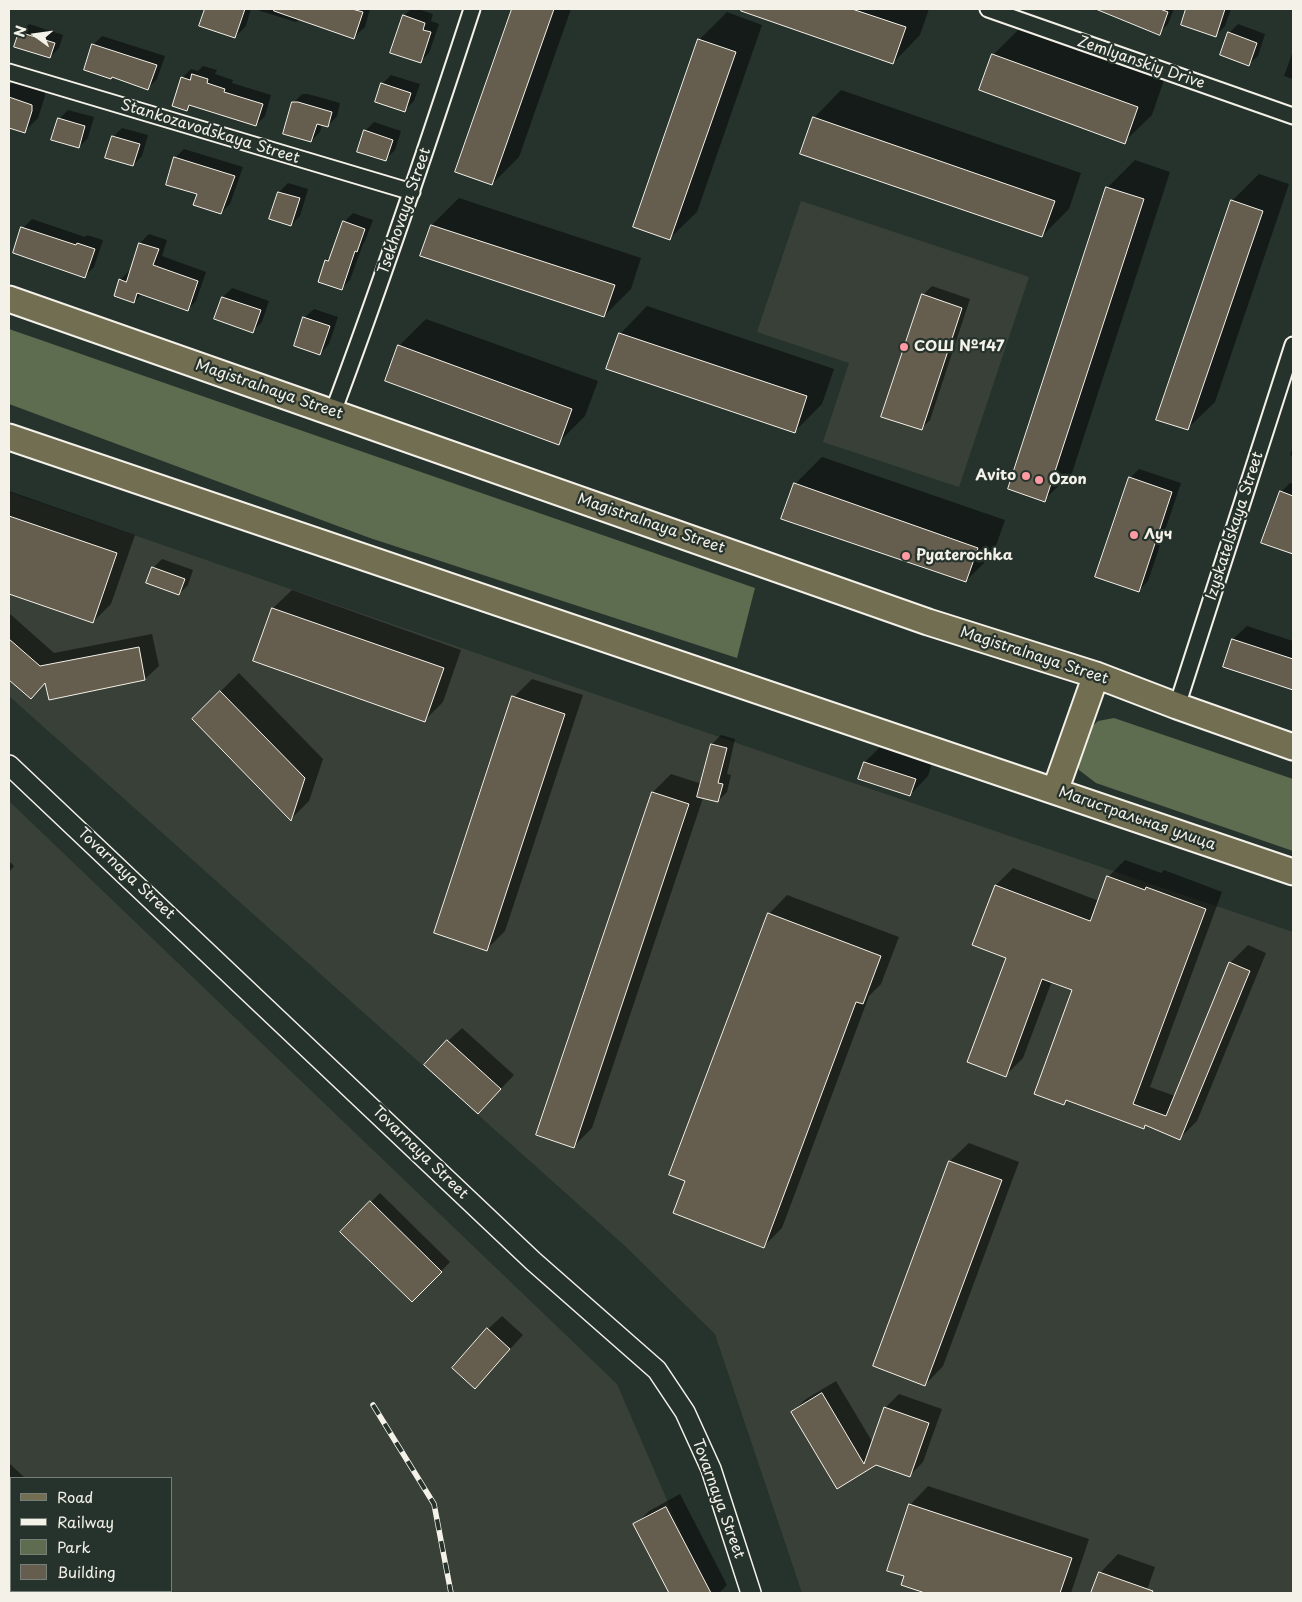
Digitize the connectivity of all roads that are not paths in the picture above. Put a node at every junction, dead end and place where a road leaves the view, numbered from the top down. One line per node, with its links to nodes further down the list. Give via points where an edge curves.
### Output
1 (472, 9): 5 (street, Tsekhovaya Street)
2 (988, 9): 4 (street, Zemlyanskiy Drive)
3 (9, 72): 5 (street, Stankozavodskaya Street)
4 (1293, 116)
5 (412, 192): 8 (street, Tsekhovaya Street)
6 (9, 299): 8 (main road, Magistralnaya Street)
7 (1293, 345): 11 (street, Izyskatelskaya Street)
8 (333, 412): 10 (main road, Magistralnaya Street, via 928,622)
9 (9, 437): 14 (main road, Магистральная улица)
10 (1096, 675): 11 (main road, Magistralnaya Street); 14 (main road)
11 (1177, 706): 12 (main road, Magistralnaya Street)
12 (1293, 747)
13 (9, 765): 16 (street, Tovarnaya Street, via 534,1261 657,1370 685,1412 710,1469)
14 (1055, 792): 15 (main road, Магистральная улица)
15 (1293, 872)
16 (751, 1593)

